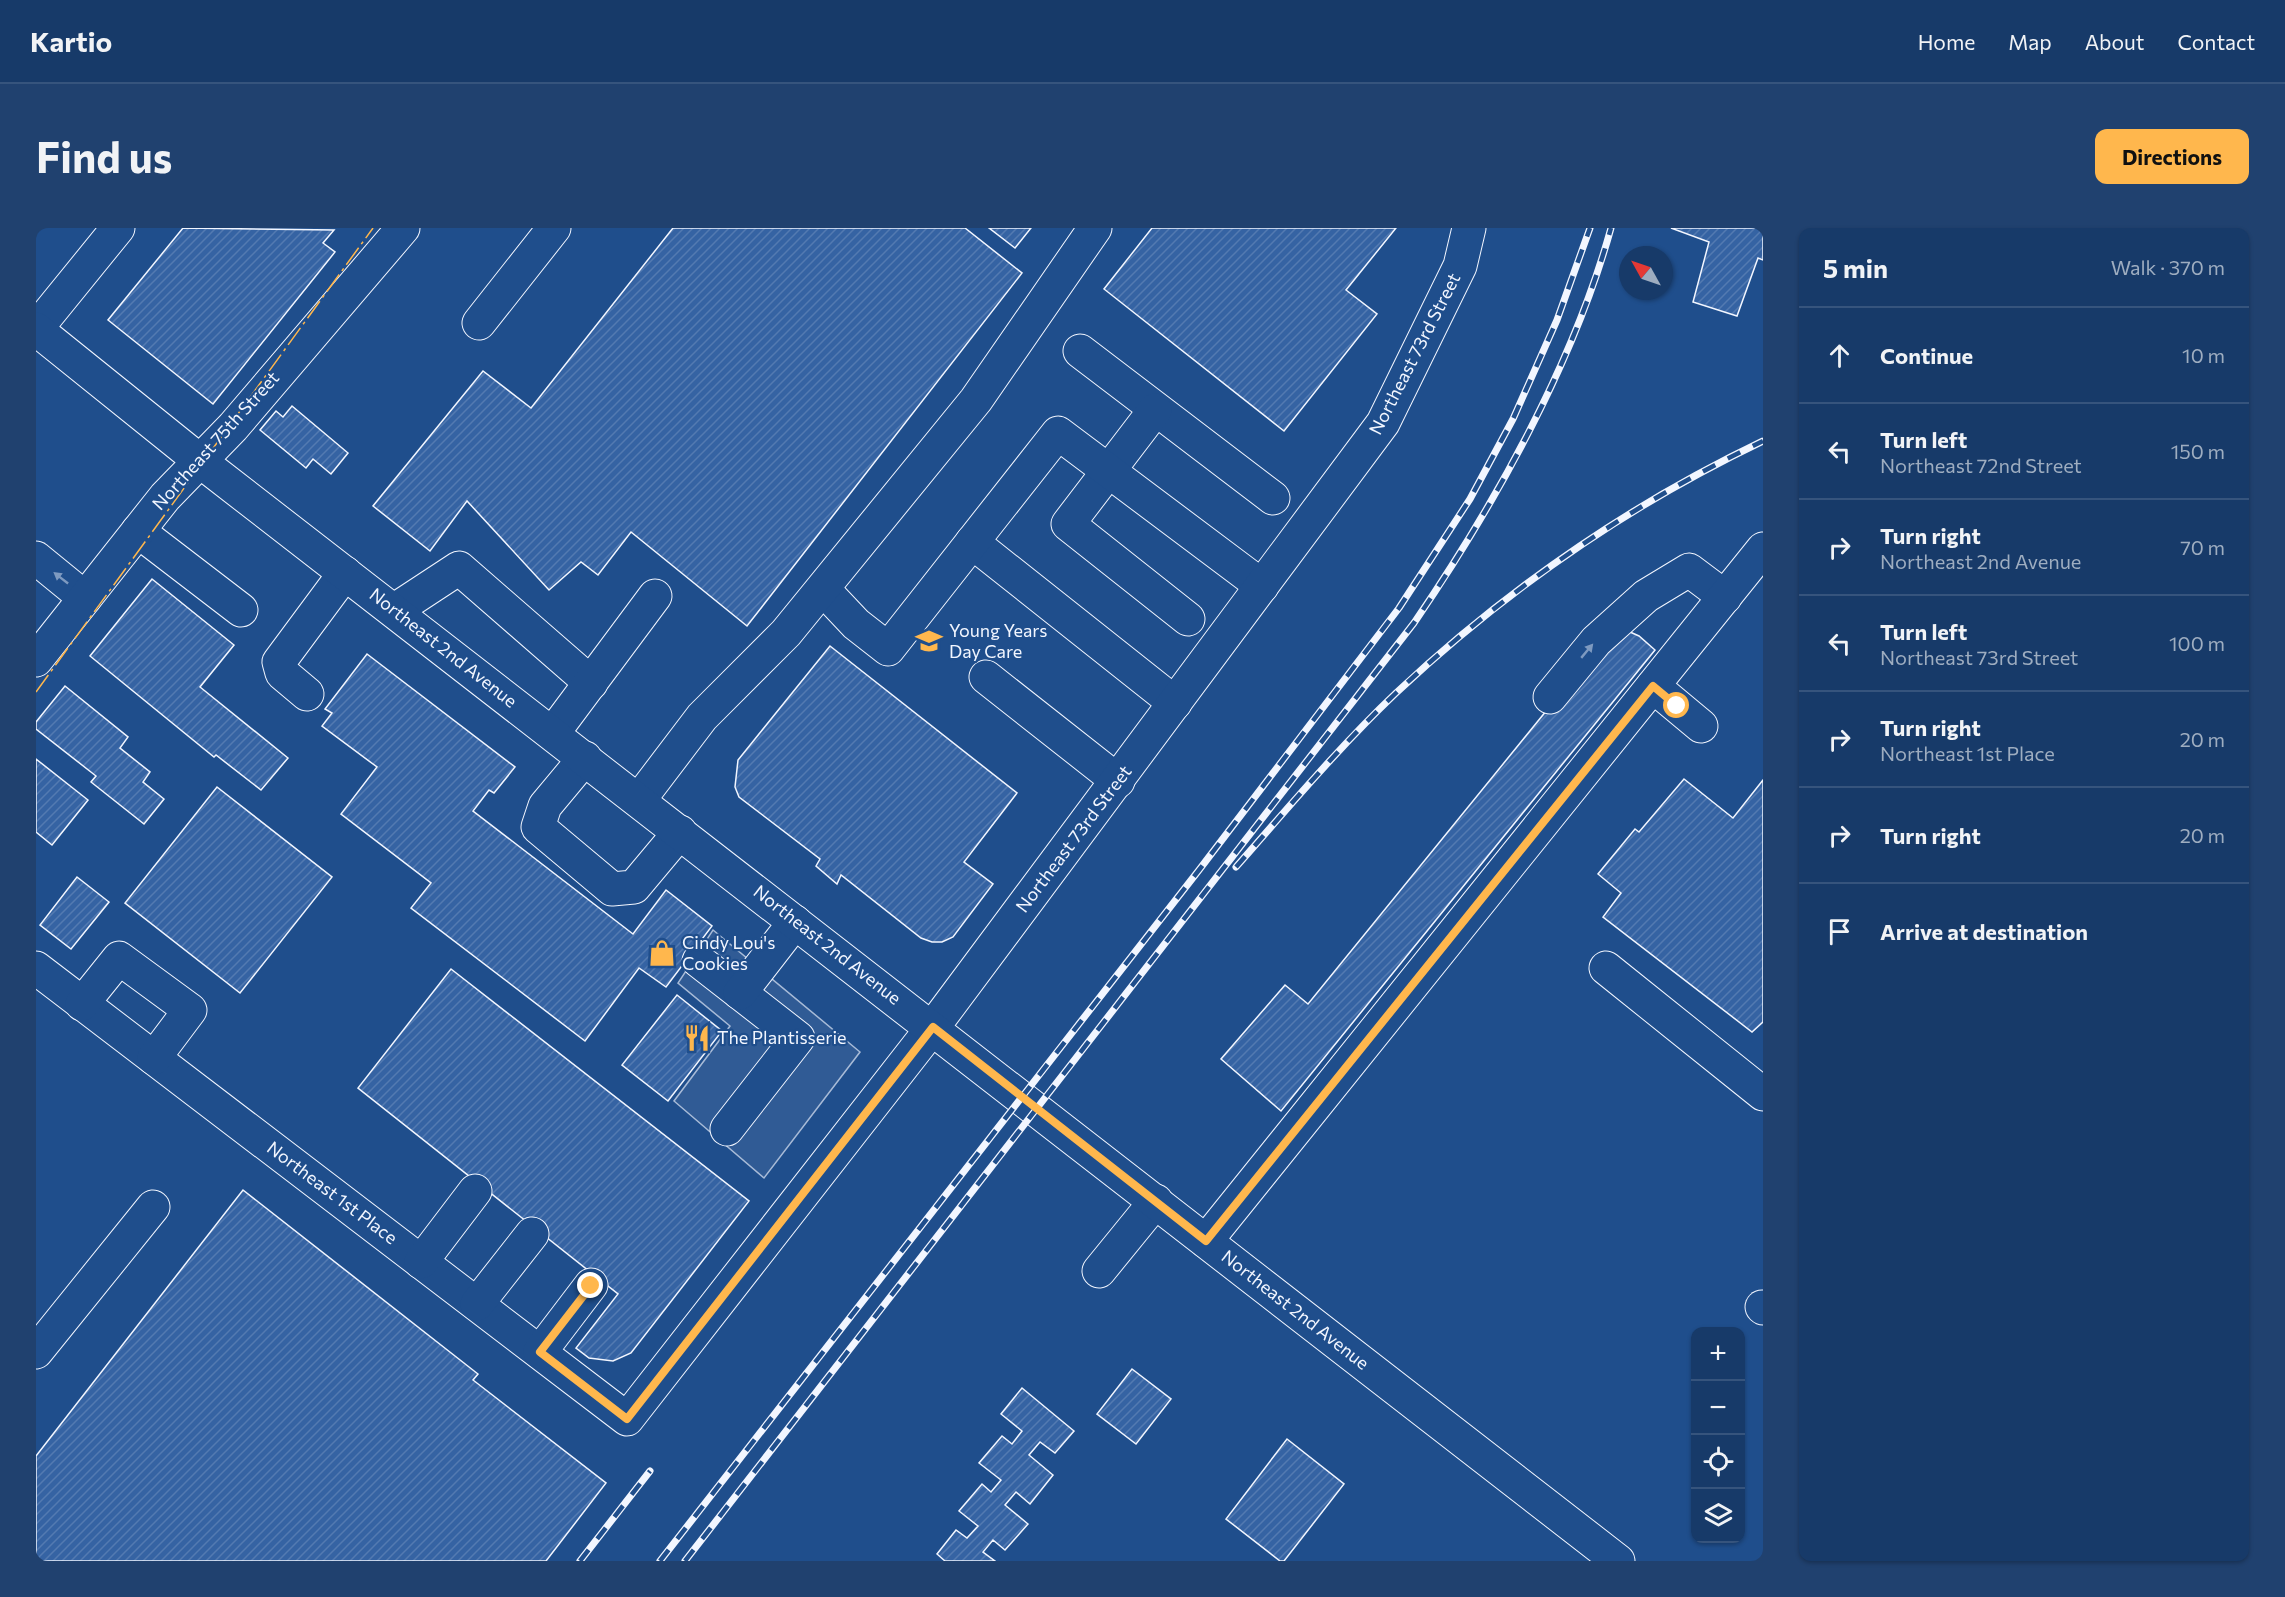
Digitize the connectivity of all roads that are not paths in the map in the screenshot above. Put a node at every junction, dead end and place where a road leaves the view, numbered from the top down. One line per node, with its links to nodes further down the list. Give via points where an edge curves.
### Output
1 (118, 228): 7 (street)
2 (554, 228): 6 (street)
3 (1095, 228): 19 (street, via 976,400)
4 (1469, 228): 18 (street, Northeast 73rd Street, via 1460,266 1383,423)
5 (392, 232): 10 (street, Northeast 75th Street, via 233,427)
6 (478, 323)
7 (36, 329): 10 (street, Northeast 2nd Avenue)
8 (1080, 351): 9 (street)
9 (1155, 410): 11 (street); 12 (street)
10 (200, 461): 13 (street, Northeast 75th Street); 17 (street, Northeast 2nd Avenue)
11 (1109, 471): 14 (street, via 1058,433); 18 (street); 25 (street, via 1068,525)
12 (1273, 498)
13 (138, 531): 22 (street, Northeast 75th Street); 23 (street)
14 (972, 542): 19 (street, via 888,649 856,624); 32 (street)
15 (1763, 549): 21 (street)
16 (36, 558): 22 (street, one-way to 16)
17 (345, 573): 24 (street, Northeast 2nd Avenue); 30 (street, via 279,662 282,674)
18 (1262, 586): 32 (street, Northeast 73rd Street)
19 (823, 588): 37 (street, via 786,633 702,717)
20 (655, 596): 28 (street)
21 (1725, 597): 29 (street); 31 (street, one-way to 21, via 1596,641 1646,596 1689,570)
22 (85, 598): 26 (street, Northeast 75th Street)
23 (241, 610)
24 (395, 610): 28 (street, via 459,568); 34 (street, Northeast 2nd Avenue)
25 (1188, 619)
26 (36, 660)
27 (986, 677): 36 (street)
28 (591, 683): 34 (street)
29 (1653, 686): 33 (street); 53 (street, via 1258,1155)
30 (307, 694)
31 (1550, 696)
32 (1175, 703): 36 (street, Northeast 73rd Street)
33 (1701, 726)
34 (553, 733): 35 (street, Northeast 2nd Avenue)
35 (585, 758): 37 (street, Northeast 2nd Avenue); 38 (street, via 545,806 538,827 612,889 634,887)
36 (1118, 781): 45 (street, Northeast 73rd Street)
37 (639, 800): 38 (street, Northeast 2nd Avenue)
38 (680, 831): 39 (street, Northeast 2nd Avenue)
39 (795, 922): 43 (street); 45 (street, Northeast 2nd Avenue)
40 (699, 961): 43 (street)
41 (1606, 968): 47 (street)
42 (36, 969): 44 (street, Northeast 1st Place)
43 (740, 993): 48 (street, via 798,1038)
44 (82, 1004): 46 (street, Northeast 1st Place); 46 (street, via 119,958 190,1011)
45 (933, 1027): 50 (street, Northeast 2nd Avenue); 60 (street, Northeast 73rd Street)
46 (154, 1058): 54 (street, Northeast 1st Place)
47 (1763, 1094)
48 (727, 1129)
49 (475, 1191): 54 (street)
50 (1155, 1202): 53 (street, Northeast 2nd Avenue); 55 (street)
51 (153, 1207): 58 (street)
52 (532, 1234): 57 (street)
53 (1206, 1241): 61 (street, Northeast 2nd Avenue)
54 (421, 1262): 57 (street, Northeast 1st Place)
55 (1099, 1271)
56 (591, 1286): 59 (street)
57 (477, 1304): 59 (street, Northeast 1st Place)
58 (36, 1352)
59 (540, 1352): 60 (street, Northeast 1st Place)
60 (627, 1419)
61 (1618, 1561)

